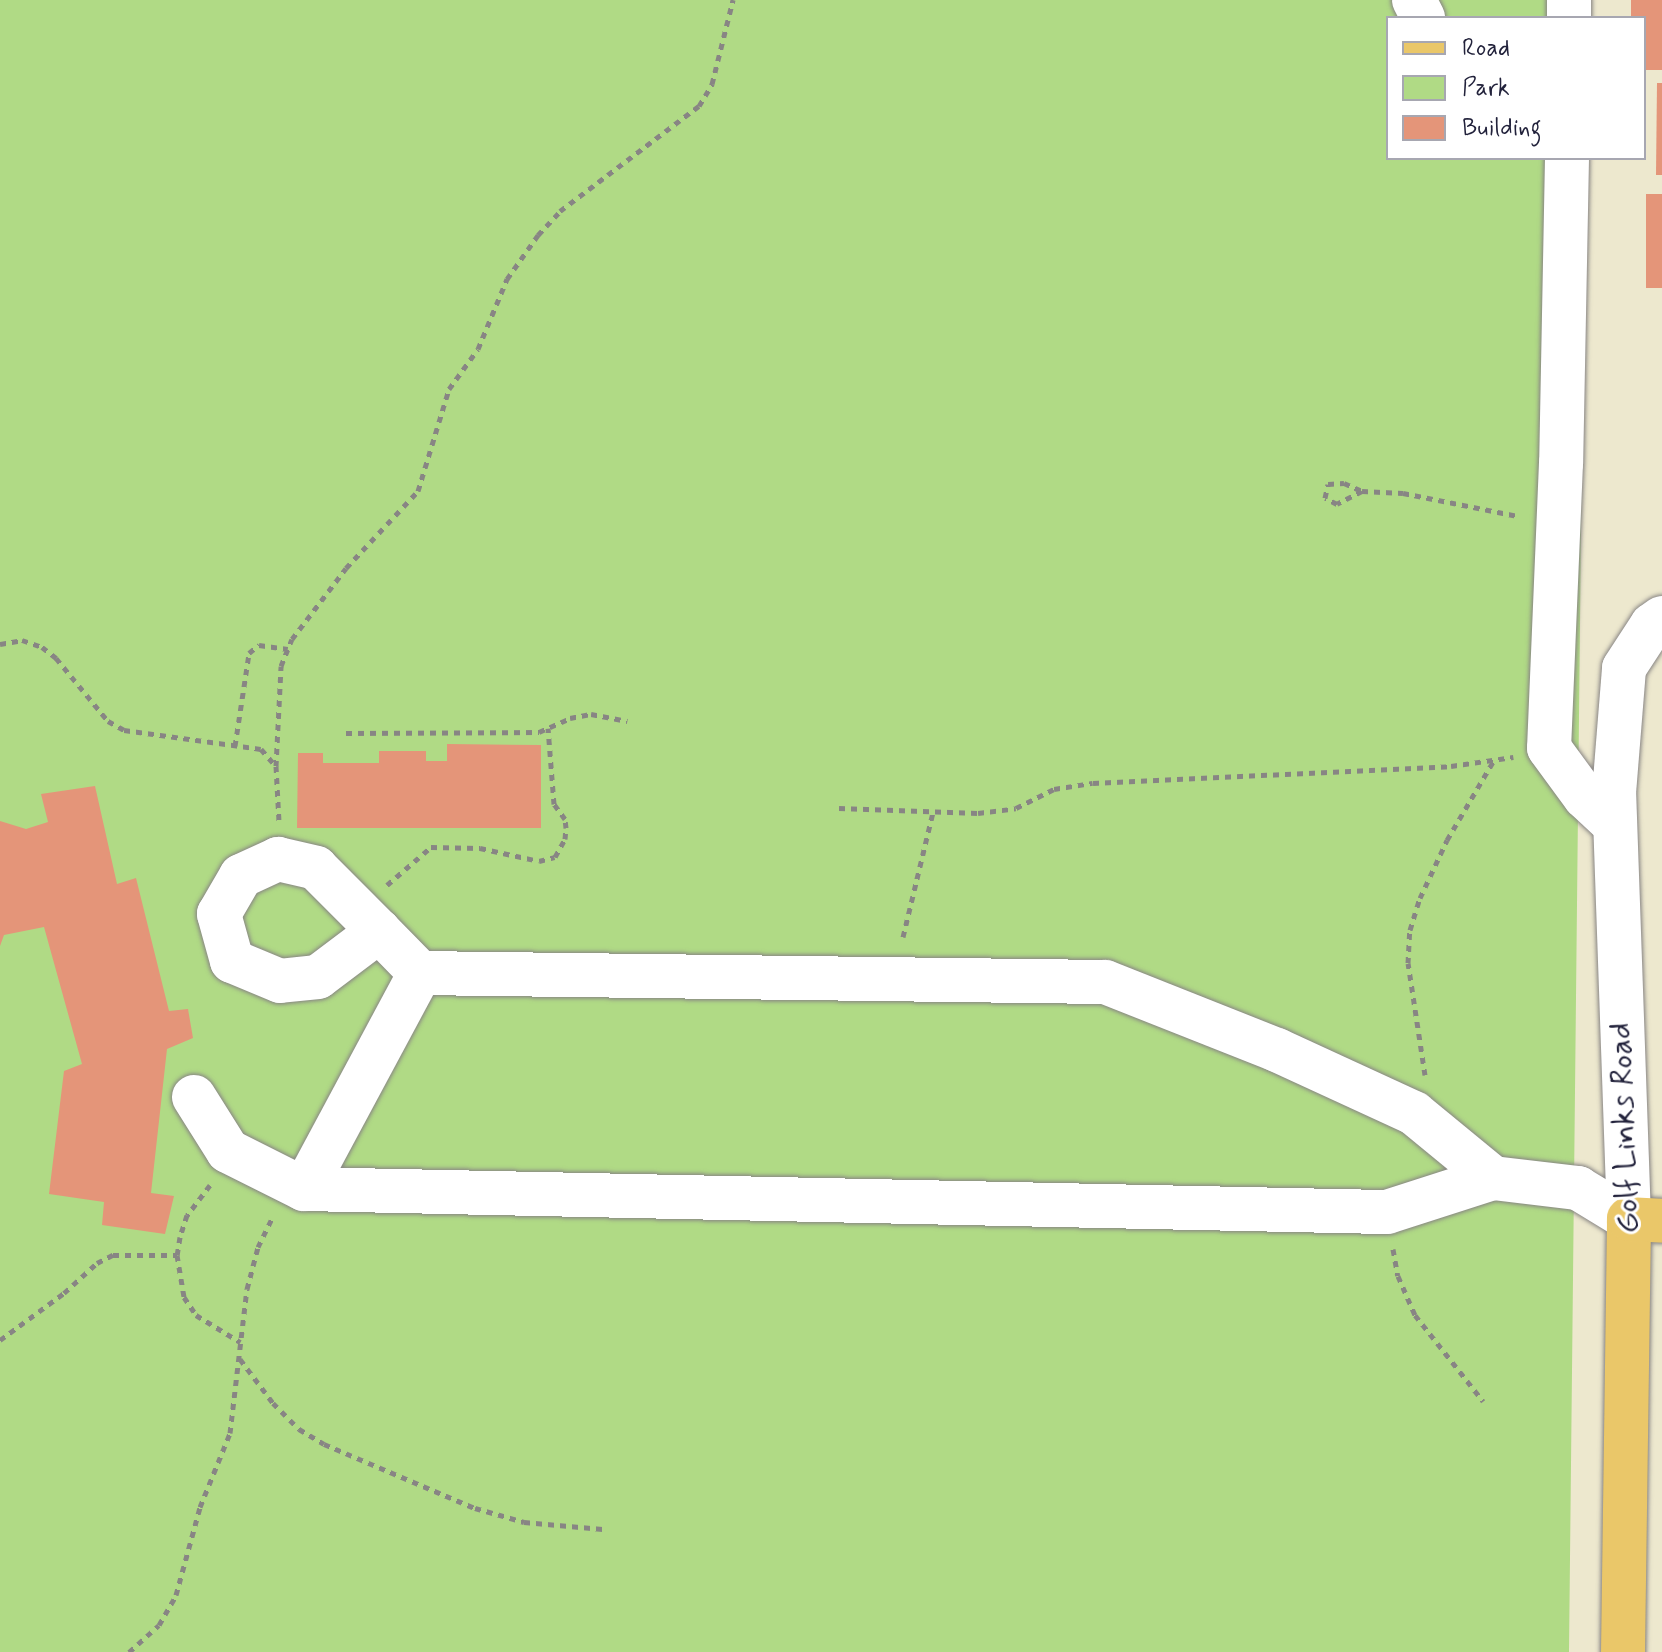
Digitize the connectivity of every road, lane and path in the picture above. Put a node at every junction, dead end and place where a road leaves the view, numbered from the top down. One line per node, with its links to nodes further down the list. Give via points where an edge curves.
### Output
1 (733, 0): 7 (path, via 712,84 699,106 560,211 538,235 507,279 478,349 449,389 418,491 318,602)
2 (1567, 160): 4 (street)
3 (1362, 491): 3 (path, via 1344,483 1328,484 1325,498 1337,504); 4 (path, via 1403,493)
4 (1559, 524): 12 (street)
5 (1662, 618): 17 (street, Golf Links Road, via 1624,668)
6 (0, 644): 11 (path, via 22,640 42,647 108,721 124,730)
7 (288, 649): 11 (path, via 259,645 249,653); 14 (path, via 281,666)
8 (627, 721): 9 (path, via 591,714)
9 (548, 728): 10 (path); 19 (path, via 554,804 566,828 555,857 539,861 480,848 431,847)
10 (346, 733)
11 (235, 746): 14 (path, via 261,749)
12 (1549, 748): 13 (path); 17 (street, via 1585,797)
13 (1494, 761): 16 (path, via 1093,783 1054,789 1016,808); 23 (path, via 1447,840 1410,930 1410,976)
14 (276, 766): 18 (path)
15 (839, 808): 16 (path)
16 (933, 812): 20 (path)
17 (1615, 825): 28 (street, Golf Links Road)
18 (278, 859): 19 (street, via 316,868); 19 (street, via 241,876 219,914 232,961 280,981 318,977)
19 (370, 922): 21 (street)
20 (903, 937)
21 (420, 973): 23 (street, via 1105,982 1277,1050 1414,1113); 26 (street)
22 (194, 1097): 24 (street, via 228,1151)
23 (1434, 1129): 25 (street)
24 (239, 1156): 26 (street); 29 (path, via 187,1215)
25 (1493, 1178): 27 (street); 28 (street, via 1578,1188)
26 (296, 1186): 27 (street); 31 (path, via 258,1247)
27 (1387, 1212): 33 (path, via 1398,1276 1415,1315)
28 (1645, 1220): 36 (main road, Golf Links Road)
29 (177, 1255): 30 (path, via 113,1255); 31 (path, via 184,1297 196,1315)
30 (0, 1340)
31 (240, 1342): 32 (path)
32 (239, 1358): 34 (path, via 273,1403 324,1444 475,1508 524,1522); 35 (path, via 230,1433 200,1507 176,1595 159,1625)
33 (1483, 1401)
34 (603, 1529)
35 (129, 1652)
36 (1623, 1652)

